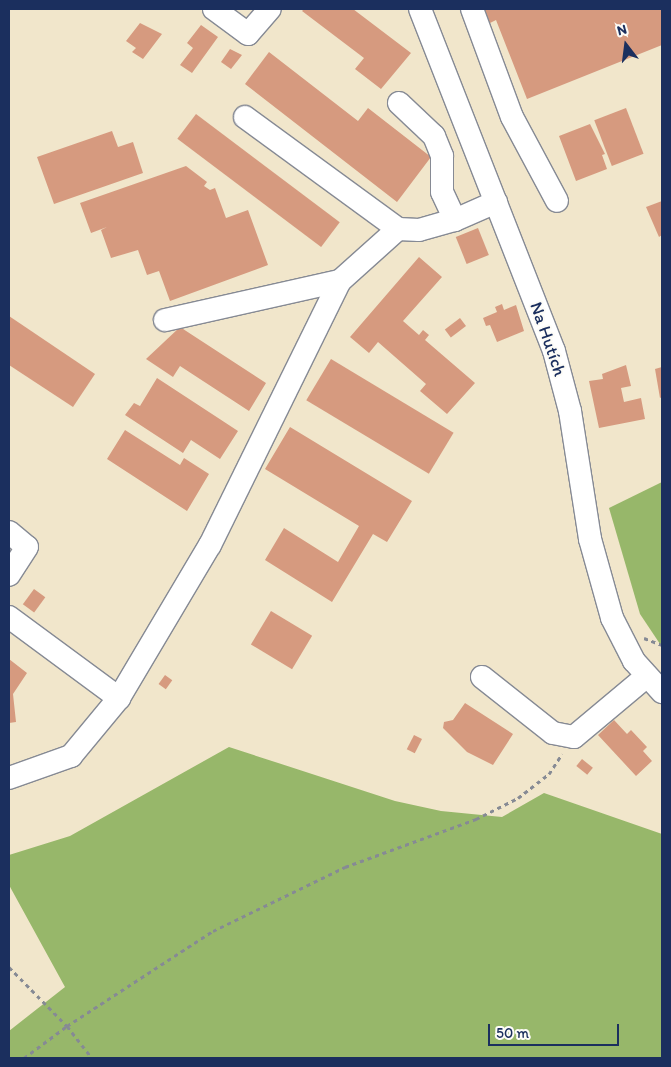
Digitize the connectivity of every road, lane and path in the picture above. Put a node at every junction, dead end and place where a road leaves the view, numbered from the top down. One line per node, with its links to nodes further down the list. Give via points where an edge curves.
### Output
1 (214, 9): 2 (street, via 248,34)
2 (270, 9)
3 (420, 9): 8 (street, Na Hutích)
4 (472, 9): 7 (street, via 512,117)
5 (399, 103): 9 (street, via 434,136 442,156 442,192)
6 (245, 117): 10 (street)
7 (557, 201)
8 (496, 202): 9 (street); 16 (street, Na Hutích, via 561,374 590,539 603,593 624,643)
9 (455, 220): 10 (street, via 419,230)
10 (398, 229): 11 (street)
11 (340, 281): 12 (street); 19 (street, via 210,545)
12 (165, 320)
13 (9, 532): 14 (street, via 27,547)
14 (9, 575)
15 (9, 616): 19 (street)
16 (647, 676): 18 (street, Na Hutích); 20 (street)
17 (482, 677): 20 (street, via 553,733)
18 (662, 692)
19 (119, 698): 21 (street, via 71,756)
20 (574, 737): 23 (path, via 549,774 518,798 476,819 346,867 213,931)
21 (9, 778)
22 (9, 967): 23 (path)
23 (67, 1026): 24 (path); 25 (path)
24 (24, 1058)
25 (92, 1058)

